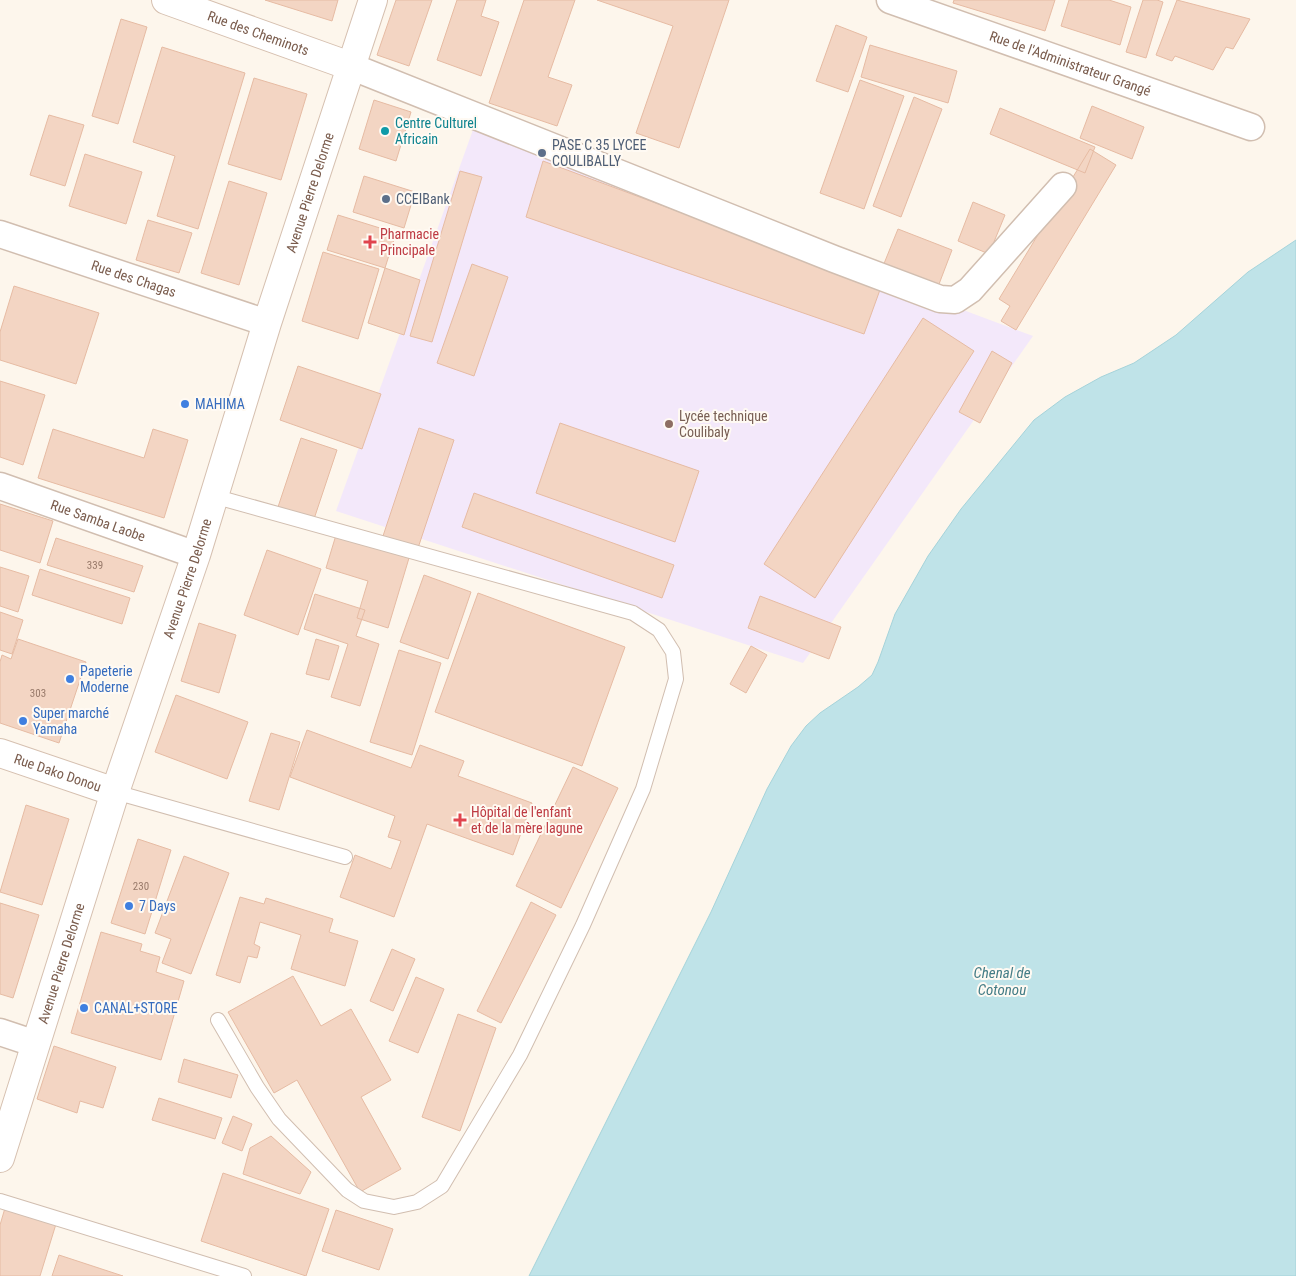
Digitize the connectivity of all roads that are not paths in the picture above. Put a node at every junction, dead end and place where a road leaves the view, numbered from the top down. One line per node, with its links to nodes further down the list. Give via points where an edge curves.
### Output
1 (166, 0): 4 (main road, Rue des Cheminots)
2 (373, 0): 4 (main road, Avenue Pierre Delorme)
3 (890, 0): 5 (street, Rue de l'Administrateur Grangé)
4 (350, 66): 6 (street, via 940,299 955,300 970,290); 8 (main road, Avenue Pierre Delorme)
5 (1252, 127)
6 (1063, 186)
7 (0, 234): 8 (street, Rue des Chagas)
8 (267, 324): 10 (main road, Avenue Pierre Delorme)
9 (0, 486): 11 (street, Rue Samba Laobe)
10 (213, 496): 11 (main road, Avenue Pierre Delorme); 15 (lane, via 633,613 659,630 673,652 676,679 643,789 584,925 520,1055 442,1186 417,1202 394,1207 364,1201 347,1190 279,1119)
11 (196, 555): 13 (main road, Avenue Pierre Delorme)
12 (0, 753): 13 (main road, Rue Dako Donou)
13 (115, 792): 14 (lane); 17 (main road, Avenue Pierre Delorme)
14 (345, 857)
15 (218, 1020)
16 (0, 1032): 17 (street)
17 (36, 1044): 18 (main road, Avenue Pierre Delorme)
18 (0, 1158)
19 (0, 1201): 20 (lane)
20 (244, 1276)

